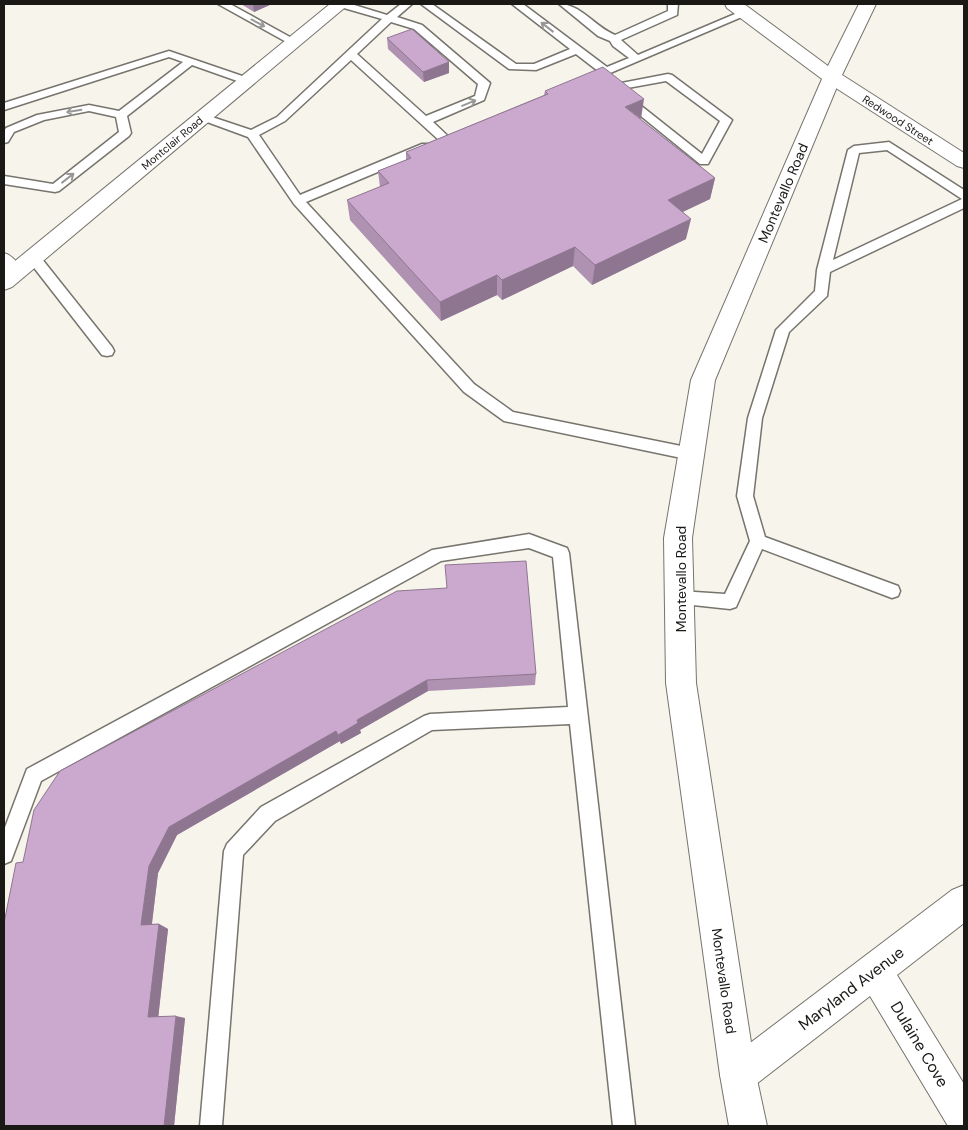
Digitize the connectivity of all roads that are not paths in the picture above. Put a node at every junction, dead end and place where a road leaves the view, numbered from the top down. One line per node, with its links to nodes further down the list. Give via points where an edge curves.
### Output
1 (223, 4): 12 (lane, one-way to 12)
2 (340, 4): 10 (lane); 12 (main road, Montclair Road)
3 (407, 4): 10 (lane)
4 (426, 4): 13 (lane, via 513,67 536,67)
5 (517, 4): 13 (lane, one-way to 5)
6 (564, 4): 11 (lane, via 602,34)
7 (673, 4): 11 (lane, via 674,13)
8 (867, 4): 18 (main road, Montevallo Road)
9 (739, 9): 15 (lane); 18 (main road, Redwood Street)
10 (388, 19): 14 (lane); 25 (lane, one-way to 10, via 480,98 484,83 418,26)
11 (615, 39): 15 (lane)
12 (294, 42): 19 (main road, Montclair Road)
13 (577, 50): 17 (lane)
14 (351, 54): 25 (lane); 26 (lane, via 280,119)
15 (637, 59): 17 (lane)
16 (191, 61): 19 (lane); 22 (lane, via 169,54); 23 (lane)
17 (601, 74): 20 (lane); 21 (lane)
18 (832, 77): 29 (main road, Redwood Street); 38 (main road, Montevallo Road, via 703,380)
19 (247, 81): 24 (main road, Montclair Road)
20 (578, 84)
21 (611, 88): 21 (lane, via 704,161 726,120 668,77)
22 (4, 107)
23 (122, 115): 28 (lane, one-way to 28, via 89,108 41,117 10,130); 30 (lane, one-way to 23, via 55,188 125,133)
24 (203, 117): 26 (lane); 34 (main road, Montclair Road)
25 (424, 121): 27 (lane)
26 (252, 134): 32 (lane)
27 (449, 137): 32 (lane)
28 (4, 139)
29 (964, 162)
30 (4, 177)
31 (964, 196): 35 (lane, via 888,146 854,150)
32 (298, 200): 38 (lane, via 469,388 509,417)
33 (964, 204): 35 (lane)
34 (33, 256): 36 (main road, Montclair Road); 37 (lane)
35 (824, 270): 39 (lane, via 822,293 783,330 755,418 744,496)
36 (7, 272)
37 (107, 351)
38 (692, 454): 41 (main road, Montevallo Road, via 678,538)
39 (758, 541): 40 (lane); 41 (lane, via 730,602)
40 (892, 591)
41 (680, 598): 46 (main road, Montevallo Road, via 681,683)
42 (578, 715): 43 (lane, via 561,553 529,541 438,554 34,775); 48 (lane, via 430,722 268,814 234,850); 49 (lane)
43 (4, 854)
44 (964, 902): 45 (main road, Maryland Avenue)
45 (875, 971): 46 (main road, Maryland Avenue); 47 (main road, Dulaine Cove)
46 (738, 1075): 50 (main road, Montevallo Road)
47 (964, 1118)
48 (211, 1126)
49 (624, 1126)
50 (748, 1126)

